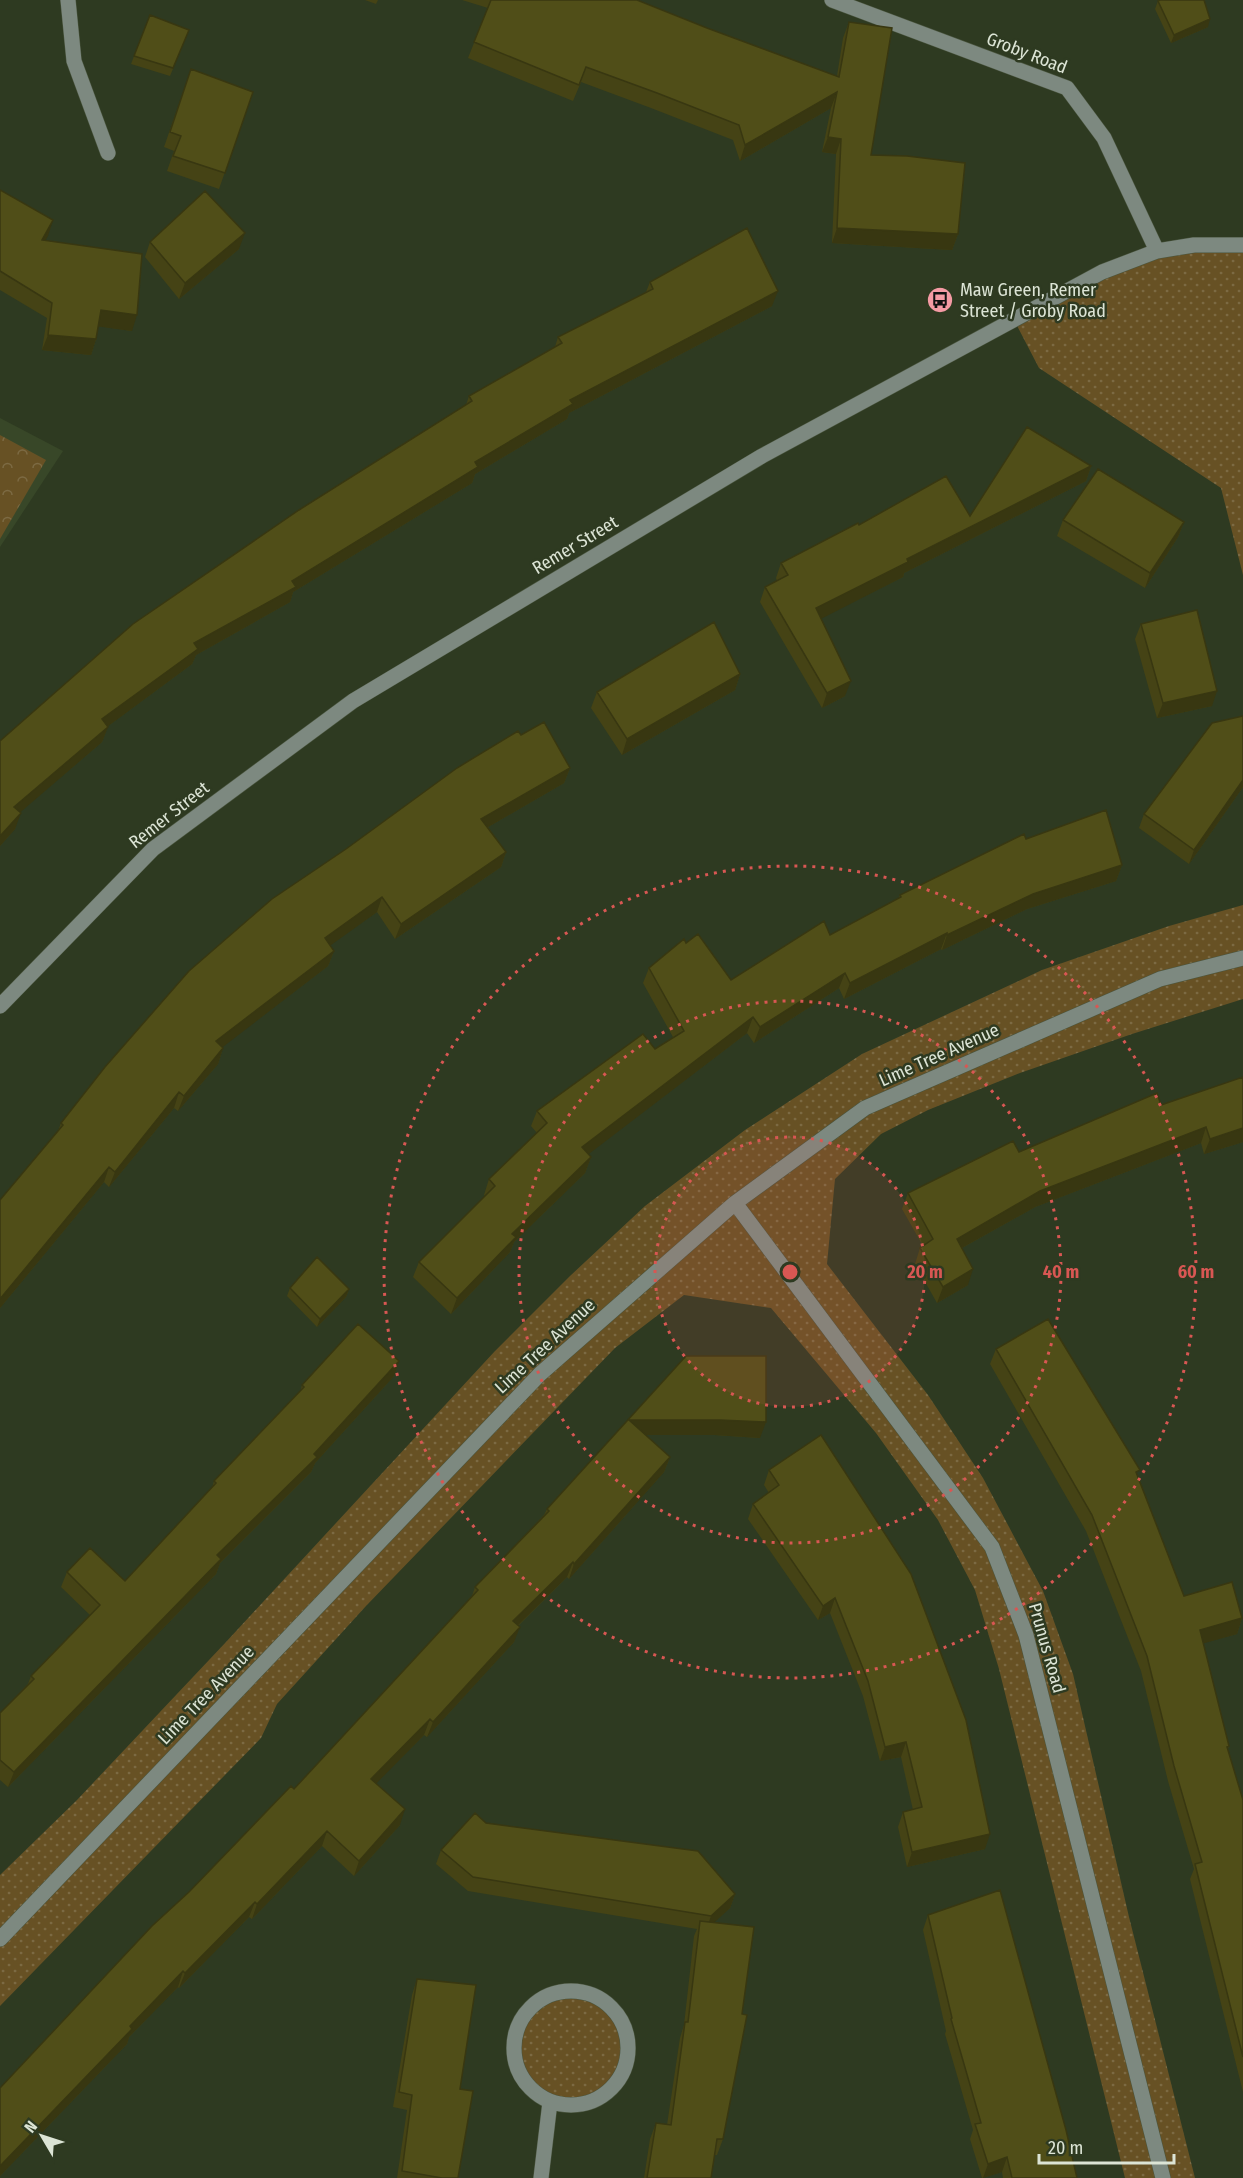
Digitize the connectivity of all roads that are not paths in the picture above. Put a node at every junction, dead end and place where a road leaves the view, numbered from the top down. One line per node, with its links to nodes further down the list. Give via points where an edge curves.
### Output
1 (68, 0): 3 (street, via 74,61)
2 (832, 0): 5 (street, Groby Road, via 1067,88 1104,138)
3 (108, 153)
4 (1243, 245): 5 (street, Remer Street, via 1194,245)
5 (1157, 251): 7 (street, Remer Street, via 1102,272 762,456 353,701 153,849)
6 (1243, 958): 8 (street, Lime Tree Avenue, via 1160,979 865,1108)
7 (0, 1006)
8 (735, 1203): 9 (street, Lime Tree Avenue, via 540,1374); 12 (street, Prunus Road, via 992,1547 1026,1635)
9 (0, 1939)
10 (550, 2102): 10 (street, via 533,2091 521,2076 514,2057 515,2033 536,2002 565,1990 585,1992 603,2000 620,2019 627,2038 627,2058 621,2075 609,2090 592,2101 573,2105); 11 (street)
11 (541, 2178)
12 (1163, 2178)

